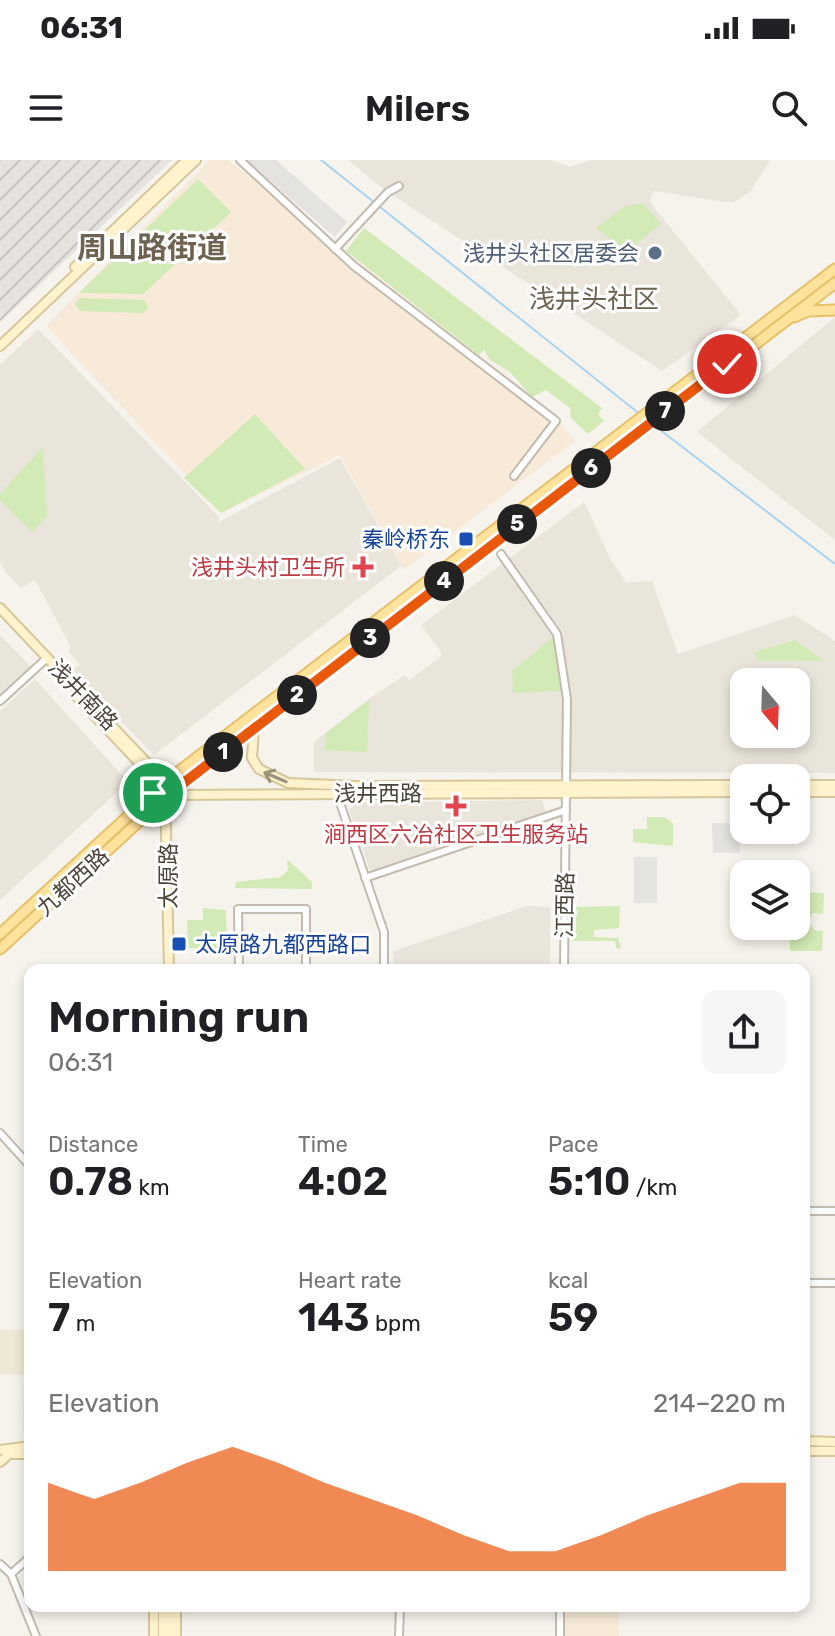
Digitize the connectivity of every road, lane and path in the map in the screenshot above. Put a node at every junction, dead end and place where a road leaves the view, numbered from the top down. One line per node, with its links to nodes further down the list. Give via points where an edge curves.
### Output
1 (187, 160): 10 (main road)
2 (196, 160): 11 (main road)
3 (240, 160): 5 (street)
4 (399, 186): 5 (street)
5 (335, 249): 12 (street, via 556,421)
6 (835, 269): 19 (main road, 九都西路)
7 (835, 283): 9 (main road)
8 (835, 310): 9 (main road, via 808,311)
9 (784, 321): 18 (main road, 九都西路)
10 (0, 339)
11 (0, 346)
12 (514, 476)
13 (501, 554): 23 (street, 江西路, via 557,634 567,699)
14 (0, 608): 16 (main road, 浅井南路)
15 (0, 616): 16 (main road, 浅井南路)
16 (45, 660): 17 (street); 19 (main road, 浅井南路)
17 (0, 701)
18 (255, 727): 23 (main road, 浅井西路, one-way to 18, via 288,783 270,778 252,758); 28 (main road, 九都西路)
19 (163, 783): 28 (main road, 太原路); 31 (main road, 九都西路)
20 (730, 785): 23 (main road, 浅井西路)
21 (810, 785): 22 (main road)
22 (835, 785)
23 (567, 789): 24 (main road, 浅井西路); 27 (main road, 浅井西路); 29 (street, 江西路)
24 (730, 792)
25 (810, 792): 26 (main road)
26 (835, 792)
27 (336, 793): 28 (main road, 浅井西路); 30 (street)
28 (168, 795): 32 (main road, 九都西路); 33 (main road, 太原路)
29 (566, 810): 30 (street); 37 (street, 江西路)
30 (365, 878): 36 (street, via 384,932)
31 (0, 934)
32 (0, 949)
33 (169, 964)
34 (239, 964): 35 (street, via 238,909 306,909)
35 (306, 964)
36 (384, 964)
37 (564, 964)
38 (0, 1133): 39 (street)
39 (24, 1159)
40 (810, 1211): 41 (street)
41 (835, 1211)
42 (810, 1283): 43 (street)
43 (835, 1283)
44 (810, 1441): 45 (main road)
45 (835, 1442)
46 (24, 1446): 47 (main road)
47 (3, 1448): 50 (main road); 51 (main road)
48 (810, 1451): 49 (main road)
49 (835, 1451)
50 (24, 1453)
51 (0, 1462)
52 (24, 1562): 54 (street)
53 (0, 1564): 54 (street)
54 (11, 1574): 55 (street)
55 (24, 1606)
56 (26, 1612): 63 (street)
57 (154, 1612): 64 (main road)
58 (163, 1612): 65 (main road)
59 (169, 1612): 66 (main road)
60 (176, 1612): 67 (main road)
61 (400, 1612): 68 (street)
62 (560, 1612): 69 (street)
63 (36, 1636)
64 (154, 1636)
65 (163, 1636)
66 (169, 1636)
67 (176, 1636)
68 (399, 1636)
69 (560, 1636)

